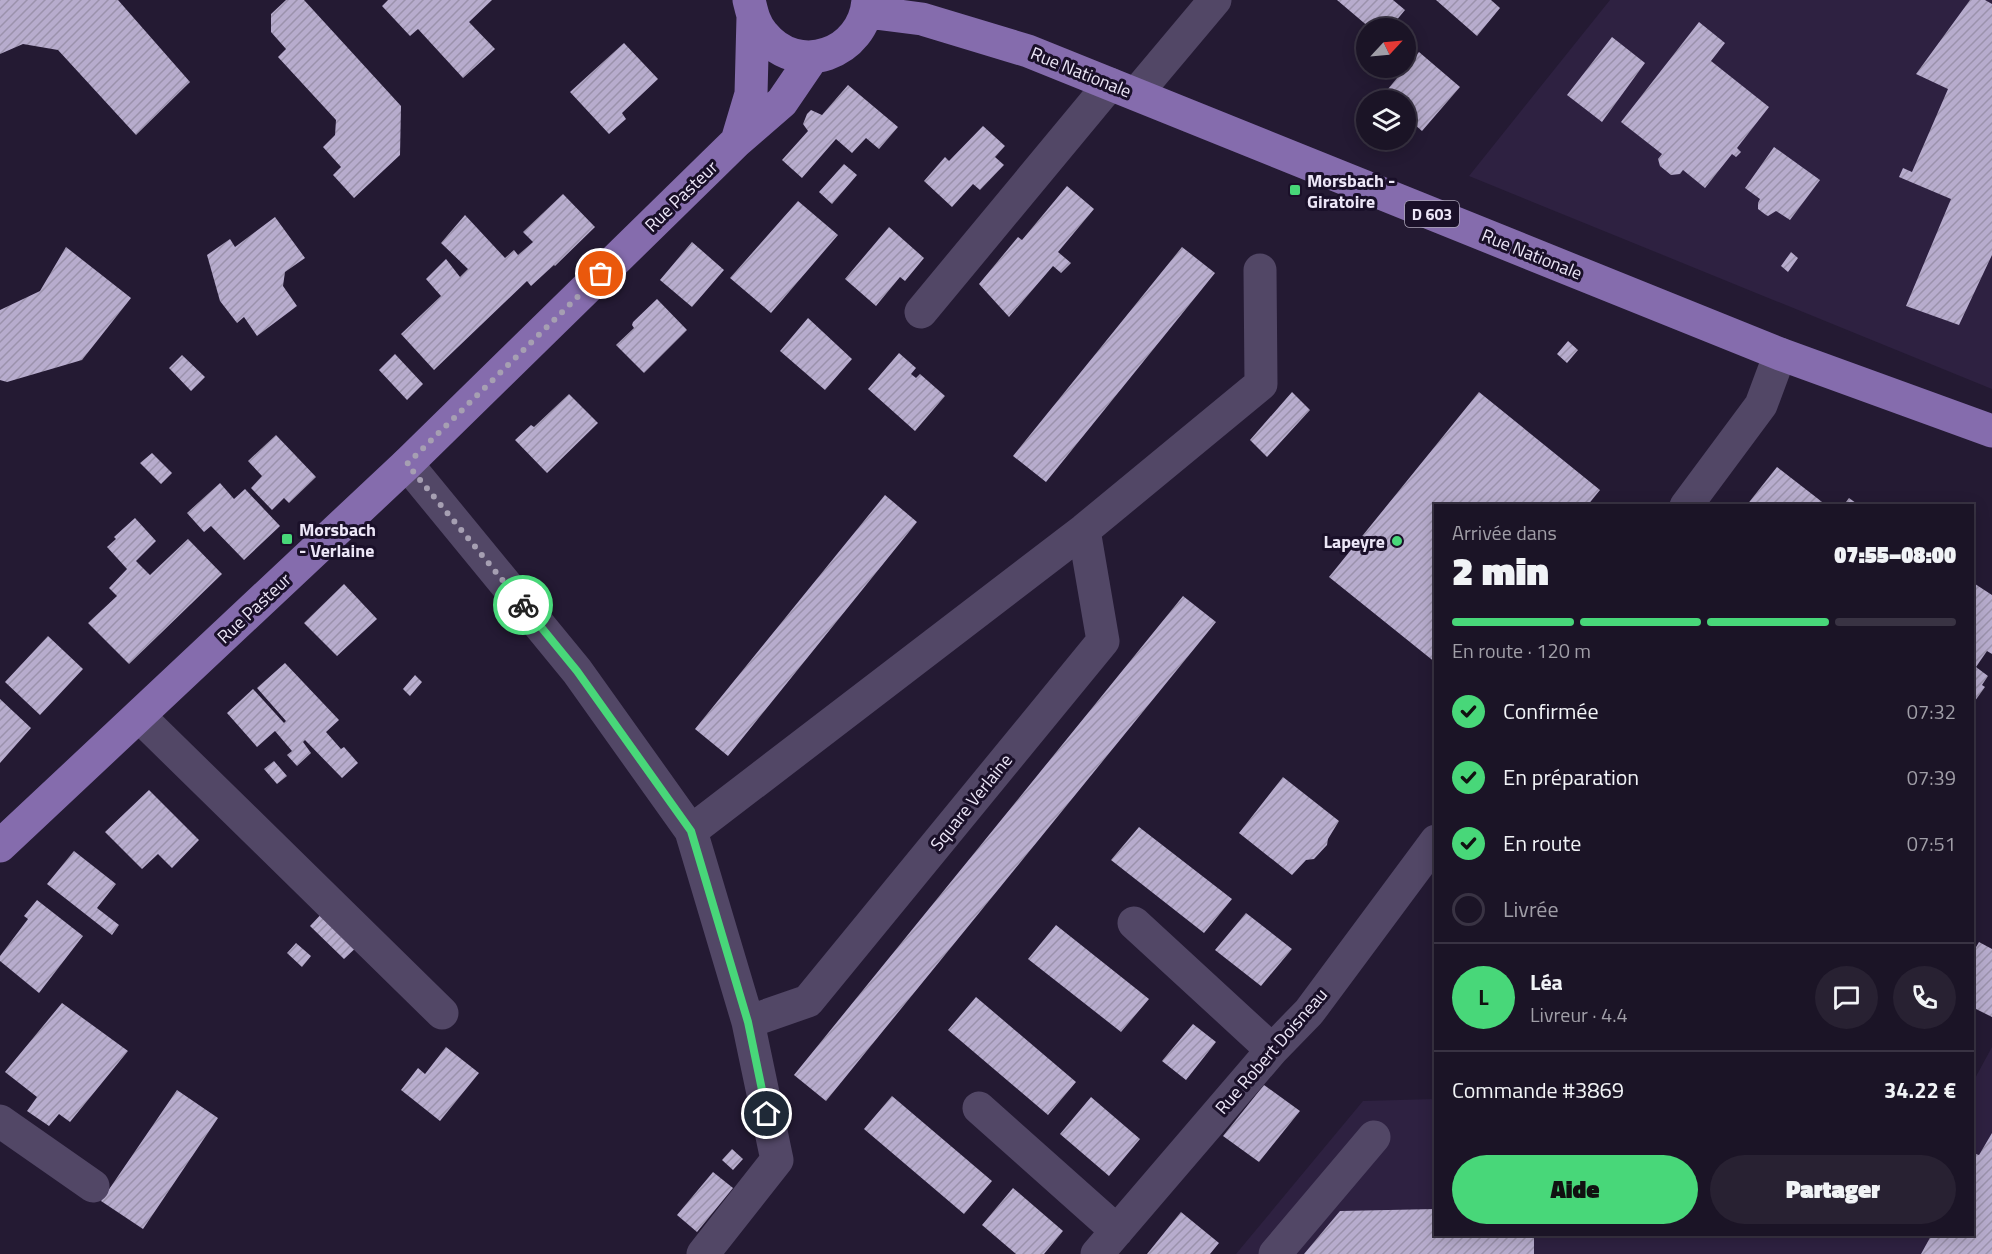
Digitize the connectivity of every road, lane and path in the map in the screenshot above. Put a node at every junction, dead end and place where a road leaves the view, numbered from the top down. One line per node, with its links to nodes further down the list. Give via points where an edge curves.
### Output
1 (1215, 0): 5 (street)
2 (868, 6): 4 (main road, via 860,30 847,44 831,54); 5 (main road, Rue Nationale / D 603, via 1028,51)
3 (751, 9): 4 (main road, via 762,34 776,47 793,55); 6 (main road, Rue Pasteur, via 751,94)
4 (812, 57): 6 (main road, Rue Pasteur, via 782,102)
5 (1123, 89): 8 (street); 9 (main road, Rue Nationale / D 603)
6 (737, 141): 11 (main road, Rue Pasteur)
7 (1260, 270): 13 (street, via 1261,384)
8 (921, 312)
9 (1780, 354): 10 (main road, Rue Nationale / D 603); 12 (street, via 1761,405)
10 (1992, 431)
11 (407, 464): 14 (main road, Rue Pasteur); 15 (street, via 577,671)
12 (1687, 504)
13 (1084, 530): 15 (street); 20 (street, Square Verlaine, via 1103,641 808,1001)
14 (139, 716): 17 (main road, Rue Pasteur); 19 (street)
15 (691, 831): 20 (street)
16 (1434, 844): 21 (street, Rue Robert Doisneau, via 1309,1012)
17 (0, 846)
18 (1134, 923): 21 (street)
19 (442, 1013)
20 (748, 1022): 27 (street, via 777,1160)
21 (1272, 1050): 26 (street, Rue Robert Doisneau)
22 (979, 1108): 26 (street)
23 (0, 1121): 25 (street)
24 (1374, 1137): 28 (street)
25 (93, 1186)
26 (1107, 1243)
27 (703, 1254)
28 (1275, 1254)

